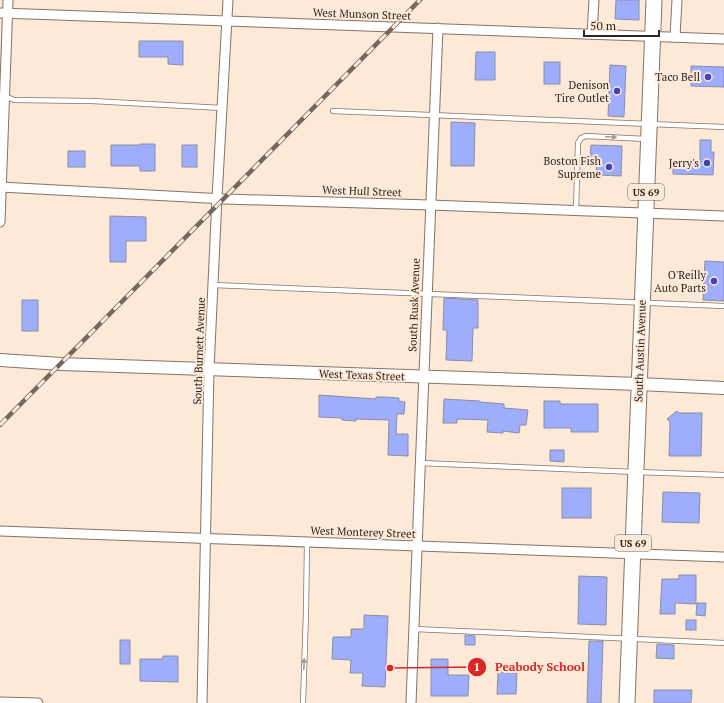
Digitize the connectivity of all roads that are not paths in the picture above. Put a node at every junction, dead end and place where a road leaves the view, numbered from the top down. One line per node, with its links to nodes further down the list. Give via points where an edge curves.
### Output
1 (8, 0): 6 (street)
2 (228, 0): 7 (street, South Burnett Avenue)
3 (594, 0): 9 (street)
4 (654, 0): 10 (highway, South Austin Avenue / US 69)
5 (677, 0): 11 (street)
6 (4, 13): 7 (street, West Munson Street); 13 (street)
7 (227, 20): 8 (street, West Munson Street); 14 (street, South Burnett Avenue)
8 (438, 28): 9 (street, West Munson Street); 16 (street, South Rusk Avenue)
9 (592, 34): 10 (street, West Munson Street)
10 (652, 36): 11 (street, West Munson Street); 17 (highway, South Austin Avenue / US 69)
11 (675, 37): 12 (street, West Munson Street)
12 (724, 39)
13 (2, 96): 14 (lane, via 14,100); 20 (street)
14 (222, 108): 21 (street, South Burnett Avenue)
15 (333, 111): 16 (lane)
16 (434, 115): 17 (lane); 22 (street, South Rusk Avenue)
17 (649, 124): 18 (lane); 19 (highway, South Austin Avenue / US 69)
18 (724, 127)
19 (648, 139): 23 (lane, one-way to 19, via 578,143 581,138 586,136); 24 (highway, South Austin Avenue / US 69)
20 (1, 187): 21 (street, West Hull Street); 26 (street)
21 (217, 198): 22 (street, West Hull Street); 27 (street, South Burnett Avenue)
22 (430, 204): 23 (street, West Hull Street); 28 (street, South Rusk Avenue)
23 (576, 210): 24 (street, West Hull Street)
24 (646, 213): 25 (street, West Hull Street); 29 (highway, South Austin Avenue / US 69)
25 (724, 216)
26 (0, 222)
27 (213, 285): 28 (lane); 32 (street, South Burnett Avenue)
28 (426, 294): 29 (lane); 33 (street, South Rusk Avenue)
29 (642, 302): 30 (lane); 34 (highway, South Austin Avenue / US 69)
30 (724, 306)
31 (0, 360): 32 (street, West Texas Street)
32 (209, 369): 33 (street, West Texas Street); 40 (street, South Burnett Avenue)
33 (424, 377): 34 (street, West Texas Street); 36 (street, South Rusk Avenue)
34 (639, 384): 35 (street, West Texas Street); 37 (highway, South Austin Avenue / US 69)
35 (724, 388)
36 (420, 463): 37 (lane); 42 (street, South Rusk Avenue)
37 (636, 472): 38 (lane); 43 (highway, South Austin Avenue / US 69)
38 (724, 475)
39 (0, 531): 40 (street, West Monterey Street)
40 (206, 538): 41 (street, West Monterey Street); 50 (street, South Burnett Avenue)
41 (307, 542): 42 (street, West Monterey Street); 51 (lane, one-way to 41)
42 (417, 546): 43 (street, West Monterey Street); 45 (street, South Rusk Avenue)
43 (633, 554): 44 (street, West Monterey Street); 46 (highway, South Austin Avenue / US 69)
44 (724, 557)
45 (414, 629): 46 (lane); 52 (street, South Rusk Avenue)
46 (630, 638): 47 (lane); 53 (highway, South Austin Avenue / US 69)
47 (724, 642)
48 (0, 702): 49 (street)
49 (38, 703)
50 (202, 703)
51 (303, 703)
52 (411, 703)
53 (627, 703)

